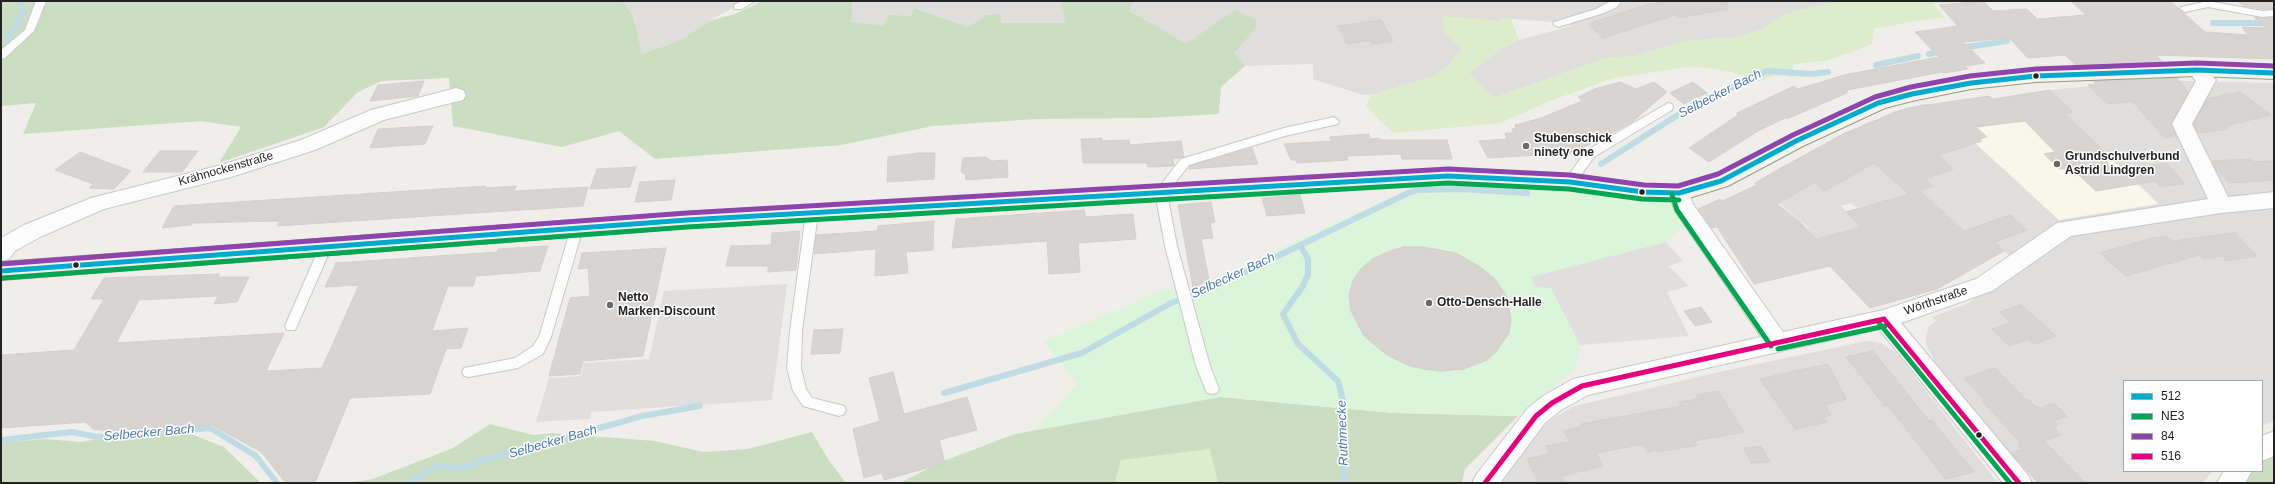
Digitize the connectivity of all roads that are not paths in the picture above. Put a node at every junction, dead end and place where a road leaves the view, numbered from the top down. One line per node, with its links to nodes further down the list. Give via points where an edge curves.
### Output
1 (41, 1): 8 (lane, via 29,31)
2 (750, 1): 4 (lane)
3 (1616, 1): 7 (lane, via 1600,11)
4 (738, 7)
5 (2185, 9): 6 (lane, via 2208,4 2262,14)
6 (2274, 13)
7 (1558, 24)
8 (1, 56)
9 (2197, 70): 10 (main road); 16 (main road, via 2036,76 1971,83 1905,96 1878,103 1796,141 1721,181); 18 (street, via 2206,80 2182,124)
10 (2274, 73)
11 (456, 94): 22 (street, Krähnockenstraße, via 378,115 308,145 224,172 99,203 32,231 7,245)
12 (1668, 107): 14 (lane, via 1590,154)
13 (1334, 121): 15 (lane, via 1284,132 1185,162)
14 (1570, 182): 15 (main road, via 1448,176); 16 (main road, via 1642,192)
15 (1161, 192): 19 (main road); 28 (lane, via 1171,246 1203,366)
16 (1679, 194): 26 (street, via 1682,206)
17 (2274, 200): 18 (street, Wörthstraße)
18 (2221, 205): 24 (street, Wörthstraße, via 2065,229 1984,285)
19 (812, 213): 20 (main road); 29 (lane, via 794,368 800,391 808,402)
20 (577, 228): 21 (main road); 27 (lane, via 545,337 538,350 518,363)
21 (326, 246): 23 (main road); 25 (lane)
22 (1, 253)
23 (1, 271)
24 (1884, 319): 26 (street, Wörthstraße); 34 (street)
25 (291, 326)
26 (1777, 342): 33 (street, Wörthstraße, via 1582,386 1552,403 1536,416)
27 (469, 372)
28 (1212, 389)
29 (840, 410)
30 (2274, 442): 31 (street)
31 (2263, 449)
32 (2238, 472): 35 (street)
33 (1485, 483)
34 (2018, 483)
35 (2230, 483)

